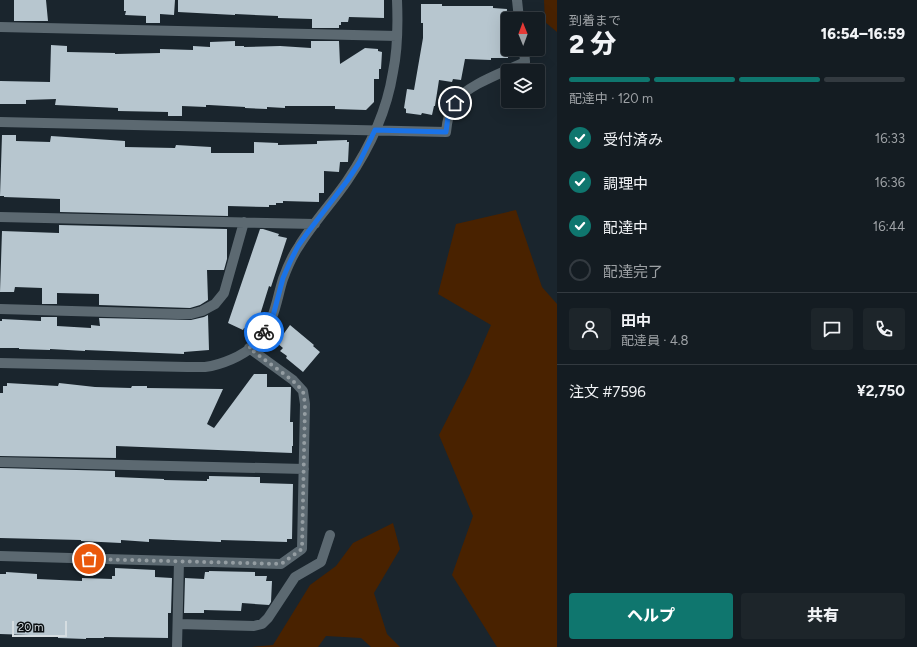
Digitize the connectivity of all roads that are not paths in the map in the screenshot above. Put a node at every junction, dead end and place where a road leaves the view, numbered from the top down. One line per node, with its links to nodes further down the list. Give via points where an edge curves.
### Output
1 (397, 0): 5 (street)
2 (517, 0): 3 (street)
3 (519, 12)
4 (0, 27): 5 (street)
5 (397, 36): 8 (street, via 393,72)
6 (525, 56): 8 (street, via 525,62 478,84 460,96 448,117 446,132)
7 (0, 122): 8 (street)
8 (375, 130): 11 (street, via 359,163)
9 (0, 217): 10 (street)
10 (244, 222): 11 (street); 12 (street, via 224,293 215,304 202,311 178,314)
11 (314, 224): 13 (street, via 290,262 273,316 264,332)
12 (0, 309)
13 (249, 348): 14 (street, via 223,363 206,367); 16 (street, via 303,391)
14 (0, 363)
15 (0, 462): 16 (street)
16 (304, 469): 19 (street, via 302,549 281,564)
17 (330, 535): 20 (street, via 321,562 295,577 262,624)
18 (0, 556): 19 (street)
19 (179, 561): 20 (street)
20 (178, 624): 21 (street)
21 (177, 647)

